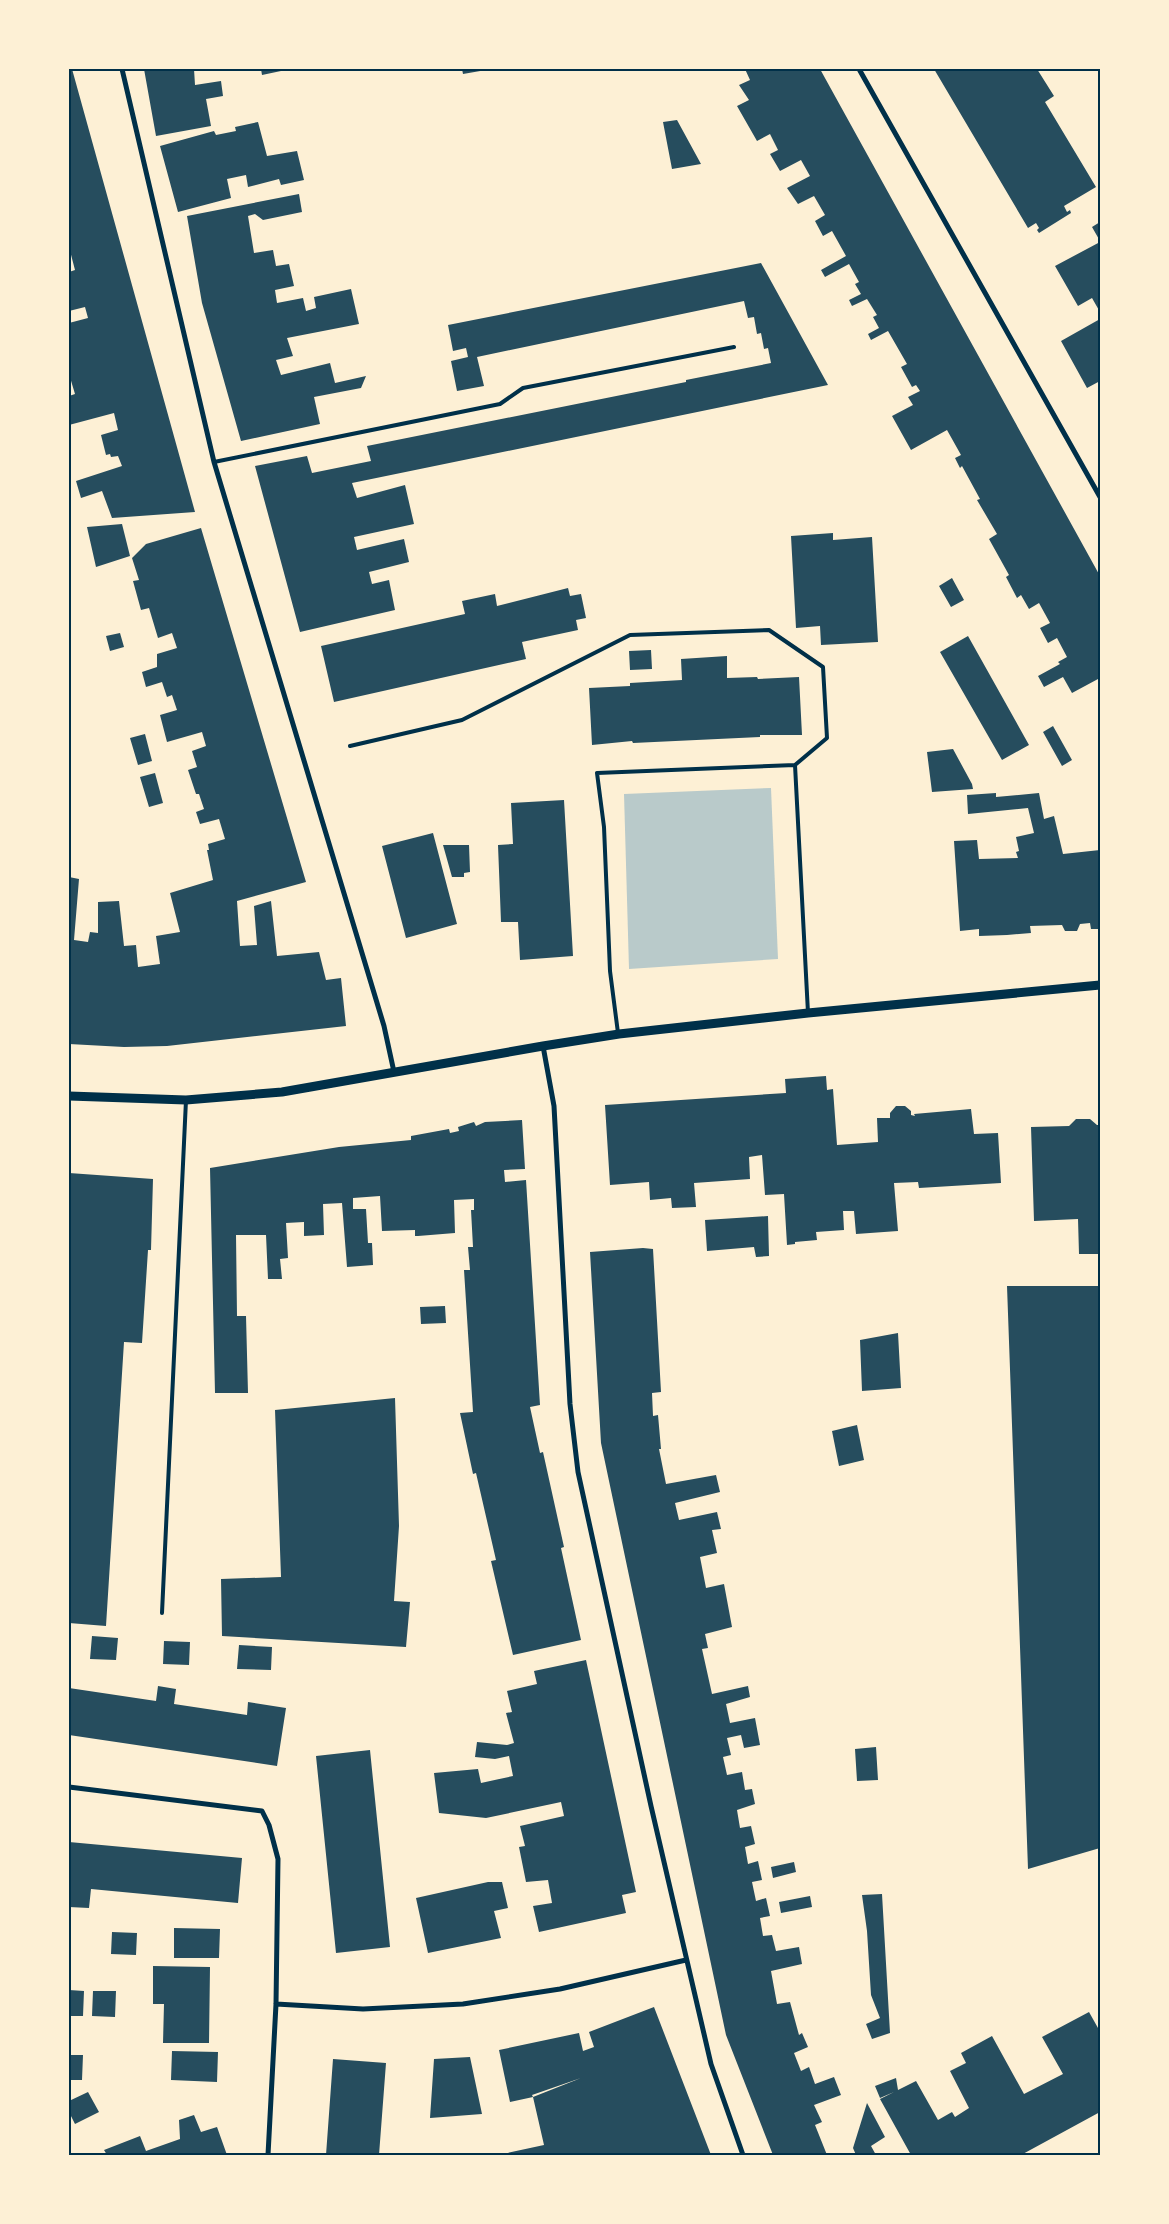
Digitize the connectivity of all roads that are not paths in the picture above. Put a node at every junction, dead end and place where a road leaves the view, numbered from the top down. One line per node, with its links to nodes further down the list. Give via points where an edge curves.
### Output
1 (122, 69): 4 (street)
2 (859, 69): 5 (street)
3 (734, 347): 4 (lane, via 523,388 500,404)
4 (214, 462): 12 (street, via 384,1026)
5 (1100, 498)
6 (350, 746): 7 (lane, via 462,720 630,635 769,630 823,667 826,738)
7 (795, 765): 9 (lane); 10 (lane, via 597,773 604,827 610,971)
8 (1099, 987): 9 (street)
9 (808, 1013): 10 (street)
10 (618, 1034): 11 (street)
11 (544, 1046): 12 (street); 17 (street, via 554,1106 570,1404 578,1472)
12 (394, 1072): 14 (street, via 282,1092)
13 (69, 1096): 14 (street)
14 (186, 1100): 15 (lane)
15 (162, 1613)
16 (69, 1787): 18 (street, via 262,1811 278,1859)
17 (686, 1960): 18 (street, via 560,1989 462,2004 363,2009); 20 (street, via 711,2064)
18 (276, 2004): 19 (street)
19 (268, 2155)
20 (743, 2155)

